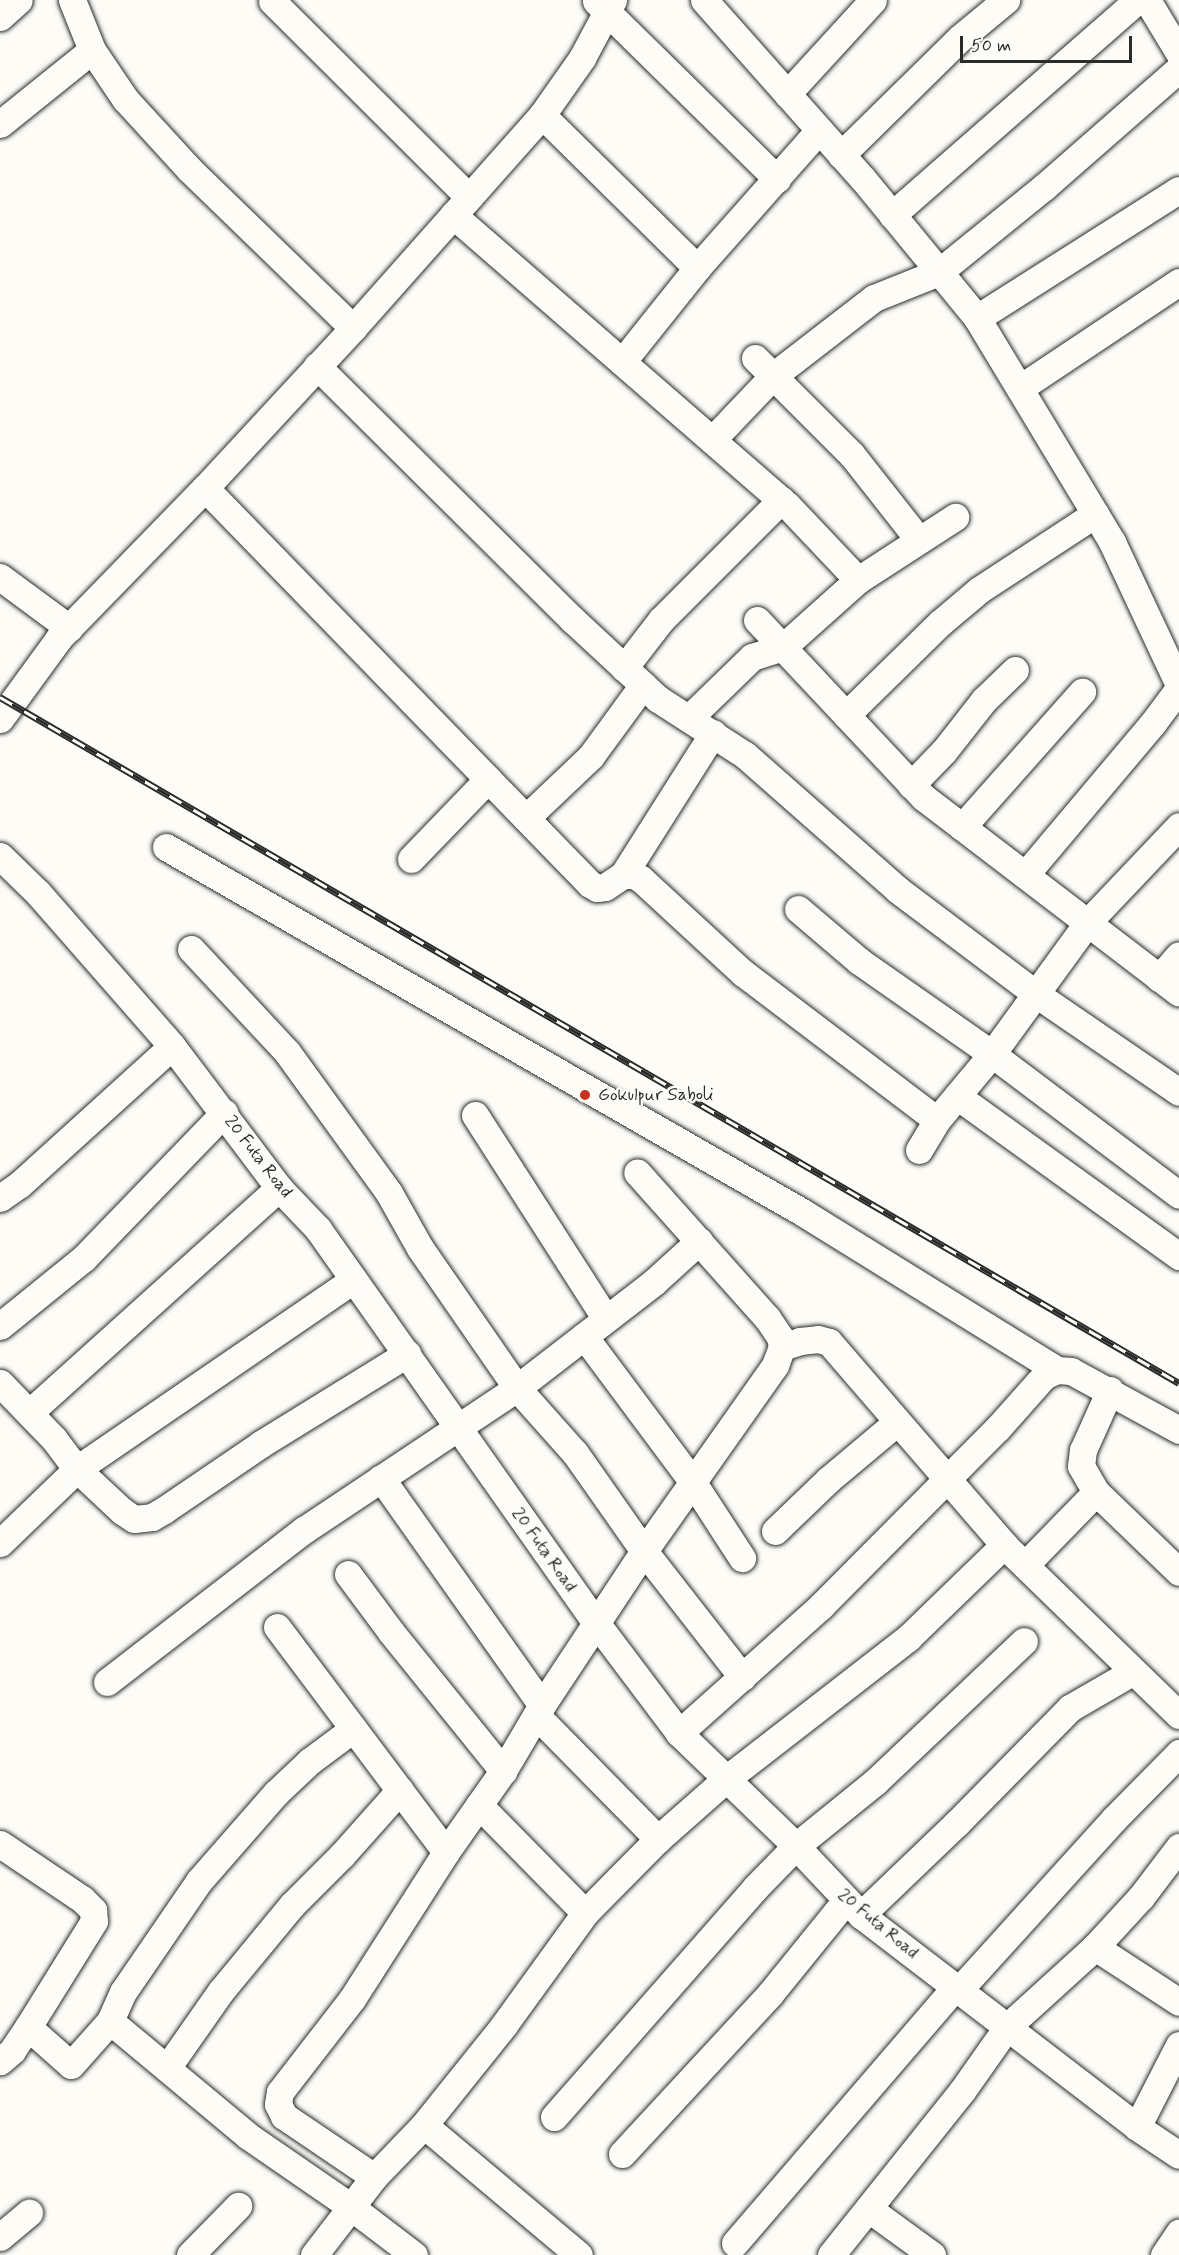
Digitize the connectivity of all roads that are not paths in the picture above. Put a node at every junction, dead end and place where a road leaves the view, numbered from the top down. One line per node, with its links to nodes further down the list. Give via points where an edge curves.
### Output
1 (20, 0): 10 (street)
2 (72, 0): 11 (street)
3 (704, 0): 14 (street)
4 (873, 0): 14 (street)
5 (1006, 0): 18 (street, via 960,38)
6 (1138, 0): 22 (street)
7 (1148, 0): 12 (street)
8 (272, 1): 21 (street)
9 (605, 4): 15 (street, via 582,58); 19 (street)
10 (0, 17)
11 (92, 50): 16 (street); 27 (street, via 125,99 190,170)
12 (1179, 53)
13 (1179, 69): 24 (street)
14 (787, 94): 17 (street)
15 (542, 116): 21 (street); 23 (street)
16 (0, 124)
17 (819, 130): 18 (street); 19 (street)
18 (841, 155): 22 (street)
19 (777, 179): 23 (street)
20 (1179, 190): 26 (street)
21 (461, 206): 27 (street); 28 (street)
22 (892, 214): 24 (street)
23 (697, 268): 28 (street)
24 (939, 272): 26 (street); 30 (street, via 874,298)
25 (1179, 282): 31 (street)
26 (977, 318): 31 (street)
27 (353, 328): 29 (street)
28 (622, 362): 32 (street)
29 (317, 366): 33 (street); 44 (street)
30 (764, 367): 32 (street); 37 (street, via 852,455)
31 (1020, 388): 35 (street)
32 (712, 440): 34 (street)
33 (205, 488): 41 (street); 51 (street)
34 (781, 500): 39 (street); 44 (street, via 662,620)
35 (1095, 514): 45 (street, via 1112,542); 47 (street, via 979,590)
36 (955, 517): 37 (street)
37 (919, 540): 39 (street)
38 (0, 577): 41 (street)
39 (858, 580): 42 (street)
40 (757, 620): 42 (street)
41 (69, 628): 49 (street)
42 (783, 647): 47 (street); 48 (street, via 752,657)
43 (1015, 670): 52 (street)
44 (634, 676): 48 (street); 53 (street, via 591,756)
45 (1179, 687): 60 (street)
46 (1082, 692): 55 (street)
47 (846, 715): 52 (street)
48 (689, 718): 50 (street)
49 (0, 719)
50 (713, 733): 59 (street); 66 (street, via 745,755 898,890)
51 (488, 779): 53 (street); 58 (street)
52 (911, 785): 55 (street)
53 (526, 818): 59 (street, via 590,884 605,887)
54 (1179, 826): 62 (street)
55 (962, 827): 60 (street)
56 (166, 847): 87 (street, via 802,1212)
57 (0, 856): 67 (street, 20 Futa Road, via 38,893)
58 (411, 859)
59 (623, 875): 73 (street, via 641,879 743,973)
60 (1025, 875): 62 (street)
61 (798, 909): 68 (street, via 859,961)
62 (1088, 922): 65 (street); 66 (street)
63 (191, 949): 89 (street, via 286,1052 389,1193 420,1248)
64 (1179, 955): 65 (street)
65 (1169, 986)
66 (1036, 994): 68 (street); 69 (street)
67 (172, 1046): 71 (street, 20 Futa Road); 78 (street)
68 (992, 1054): 70 (street); 77 (street)
69 (1179, 1092)
70 (957, 1096): 73 (street); 80 (street)
71 (224, 1113): 76 (street, 20 Futa Road); 83 (street, via 84,1258)
72 (475, 1115): 82 (street)
73 (937, 1120): 74 (street)
74 (919, 1150)
75 (637, 1172): 79 (street)
76 (279, 1188): 81 (street, 20 Futa Road, via 318,1229); 91 (street)
77 (1179, 1194)
78 (0, 1198)
79 (699, 1241): 82 (street); 85 (street, via 767,1318)
80 (1179, 1256)
81 (353, 1280): 86 (street, 20 Futa Road); 95 (street)
82 (606, 1319): 84 (street)
83 (0, 1326)
84 (584, 1336): 89 (street); 98 (street)
85 (782, 1347): 92 (street, via 818,1339 829,1342); 98 (street, via 775,1365)
86 (406, 1354): 93 (street, 20 Futa Road); 95 (street, via 152,1517 134,1519)
87 (1057, 1370): 90 (street, via 1071,1371); 97 (street, via 1044,1376)
88 (0, 1383): 91 (street)
89 (516, 1388): 93 (street); 103 (street, via 575,1453)
90 (1110, 1390): 94 (street); 99 (street, via 1083,1450 1081,1466)
91 (30, 1413): 95 (street)
92 (897, 1422): 97 (street); 100 (street, via 828,1480)
93 (457, 1427): 96 (street); 108 (street, 20 Futa Road)
94 (1179, 1430)
95 (77, 1469): 101 (street)
96 (381, 1478): 113 (street, via 304,1530); 114 (street)
97 (946, 1479): 102 (street); 112 (street, via 821,1606)
98 (692, 1481): 103 (street); 104 (street)
99 (1096, 1492): 105 (street); 106 (street)
100 (775, 1532)
101 (0, 1543)
102 (1004, 1545): 105 (street); 120 (street, via 908,1638)
103 (644, 1551): 108 (street); 112 (street)
104 (742, 1558)
105 (1026, 1564): 111 (street)
106 (1179, 1572)
107 (348, 1574): 119 (street)
108 (597, 1624): 114 (street); 117 (street, 20 Futa Road)
109 (277, 1627): 116 (street)
110 (1024, 1641): 125 (street, via 875,1782)
111 (1132, 1672): 115 (street); 128 (street, via 1070,1708 956,1824)
112 (742, 1677): 117 (street)
113 (107, 1682)
114 (539, 1711): 119 (street); 123 (street)
115 (1179, 1715)
116 (353, 1729): 121 (street); 133 (street, via 276,1792 199,1881 123,1992)
117 (679, 1733): 120 (street, 20 Futa Road)
118 (1179, 1753): 131 (street)
119 (503, 1771): 122 (street)
120 (724, 1780): 123 (street); 125 (street, 20 Futa Road)
121 (400, 1790): 127 (street); 138 (street, via 292,1905 221,1991)
122 (479, 1805): 127 (street); 129 (street)
123 (657, 1839): 129 (street)
124 (0, 1844): 135 (street, via 93,1910 94,1921 83,1942)
125 (796, 1846): 128 (street, 20 Futa Road); 139 (street)
126 (1179, 1847): 130 (street, via 1141,1897)
127 (446, 1852): 144 (street, via 352,1999 280,2092 278,2104 284,2116)
128 (853, 1907): 131 (street, 20 Futa Road); 142 (street)
129 (585, 1913): 140 (street, via 504,2025)
130 (1095, 1947): 132 (street); 134 (street)
131 (957, 1988): 134 (street, 20 Futa Road); 151 (street)
132 (1179, 2002)
133 (110, 2022): 135 (street, via 71,2065); 138 (street)
134 (1007, 2026): 141 (street, 20 Futa Road); 147 (street, via 962,2091)
135 (28, 2027): 137 (street)
136 (1178, 2049): 141 (street)
137 (0, 2061)
138 (167, 2068): 146 (street, via 248,2136)
139 (554, 2117)
140 (424, 2124): 144 (street); 155 (street)
141 (1137, 2127): 143 (street, 20 Futa Road)
142 (622, 2154)
143 (1179, 2155)
144 (374, 2176): 146 (street)
145 (238, 2206): 152 (street)
146 (351, 2207): 153 (street); 154 (street)
147 (869, 2209): 156 (street); 157 (street)
148 (29, 2213): 150 (street)
149 (1179, 2233): 158 (street)
150 (0, 2237)
151 (735, 2243)
152 (190, 2255)
153 (315, 2255)
154 (414, 2255)
155 (579, 2255)
156 (831, 2255)
157 (932, 2255)
158 (1164, 2255)

